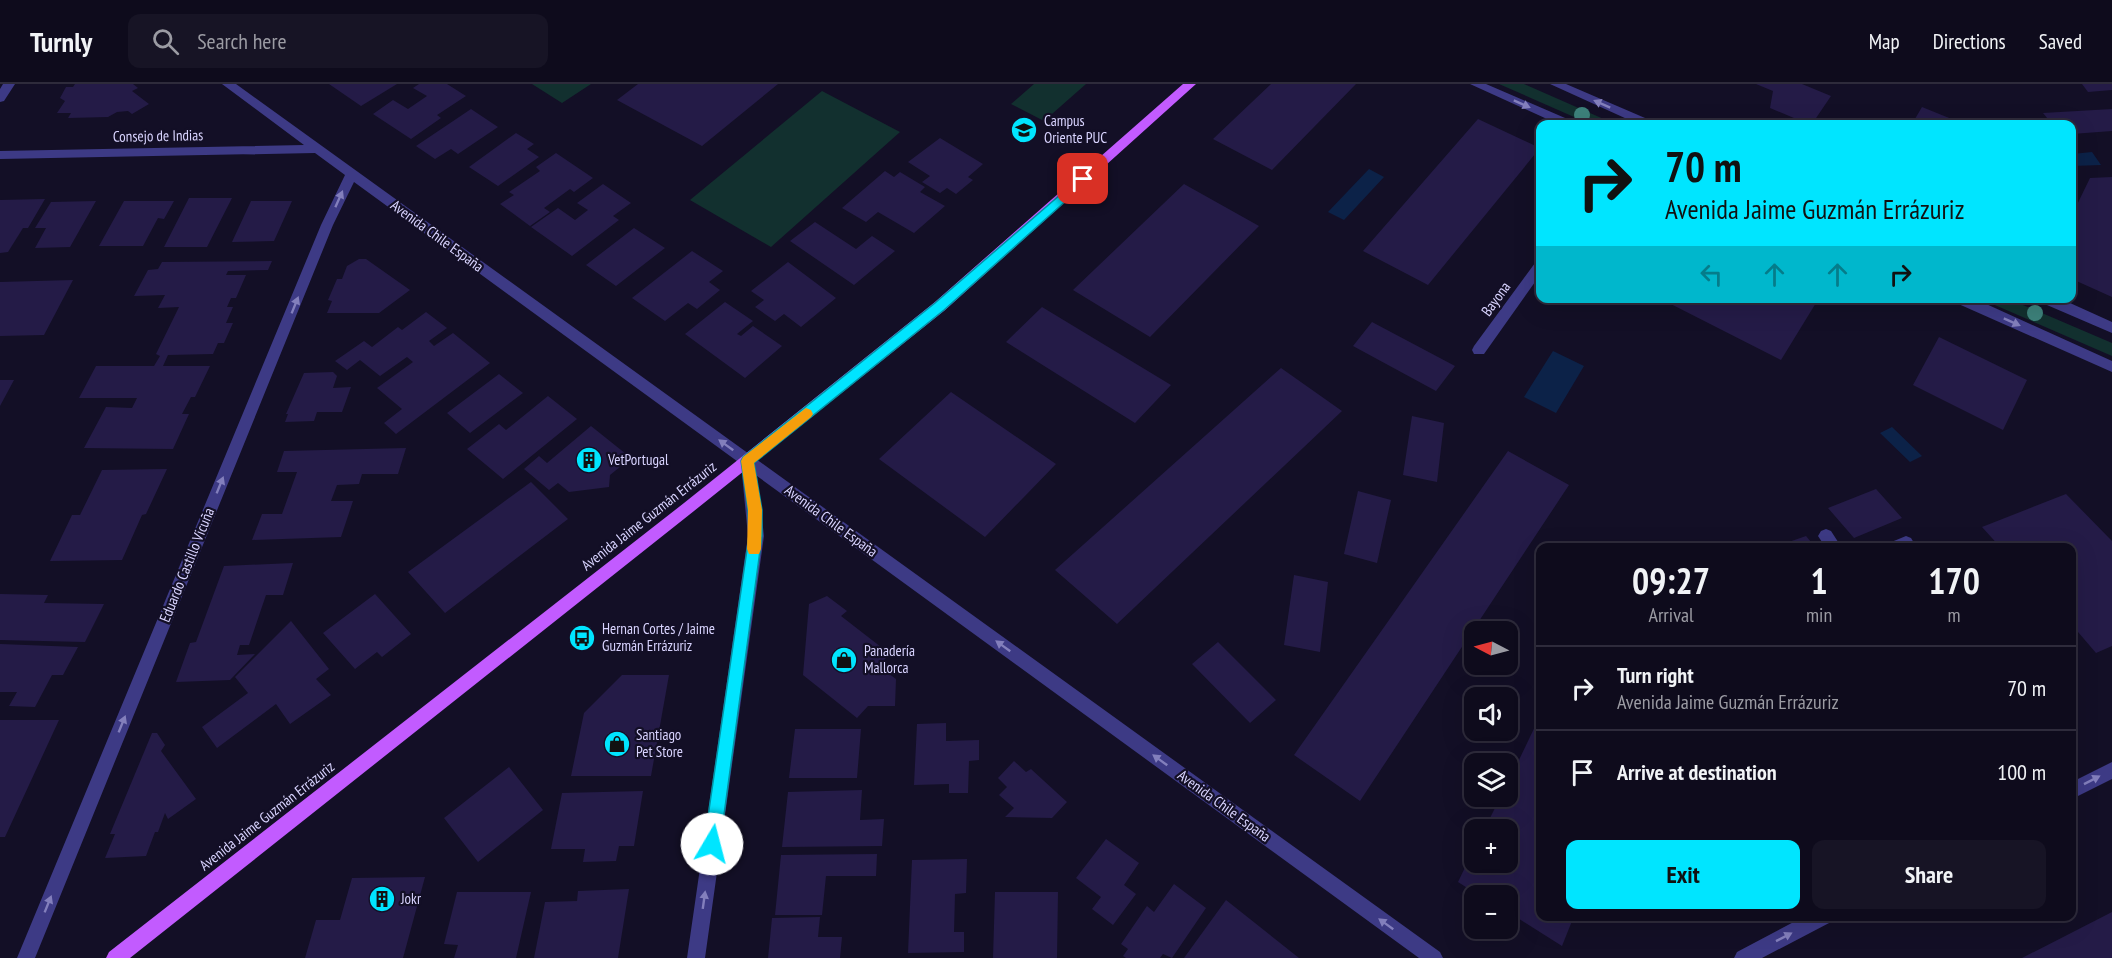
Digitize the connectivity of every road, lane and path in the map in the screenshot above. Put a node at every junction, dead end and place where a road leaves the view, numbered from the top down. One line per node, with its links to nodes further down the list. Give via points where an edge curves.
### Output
1 (9, 84): 8 (street)
2 (228, 84): 11 (street, Avenida Chile España)
3 (1190, 84): 20 (main road, Avenida Jaime Guzmán Errázuriz, via 940,306)
4 (1476, 84): 9 (street, one-way to 9)
5 (1556, 84): 7 (street)
6 (1589, 84): 7 (street)
7 (1582, 95): 10 (street, one-way to 7)
8 (0, 98)
9 (1559, 120)
10 (1639, 120)
11 (317, 148): 12 (street, Consejo de Indias); 13 (street, Avenida Chile España)
12 (0, 155)
13 (352, 174): 20 (street, Avenida Chile España, one-way to 13); 24 (street, Eduardo Castillo Vicuña, one-way to 13, via 327,225)
14 (1536, 272): 18 (street, Bayona)
15 (1970, 303): 19 (street, one-way to 19)
16 (2055, 303): 17 (street)
17 (2112, 328)
18 (1479, 350)
19 (2112, 367)
20 (747, 461): 25 (main road, Avenida Jaime Guzmán Errázuriz); 26 (street, one-way to 20, via 756,536); 27 (street, Avenida Chile España, one-way to 20)
21 (2112, 770): 22 (street, one-way to 21)
22 (2076, 788)
23 (1815, 921): 28 (street, one-way to 23)
24 (26, 958)
25 (115, 958)
26 (696, 958)
27 (1434, 958)
28 (1743, 958)

